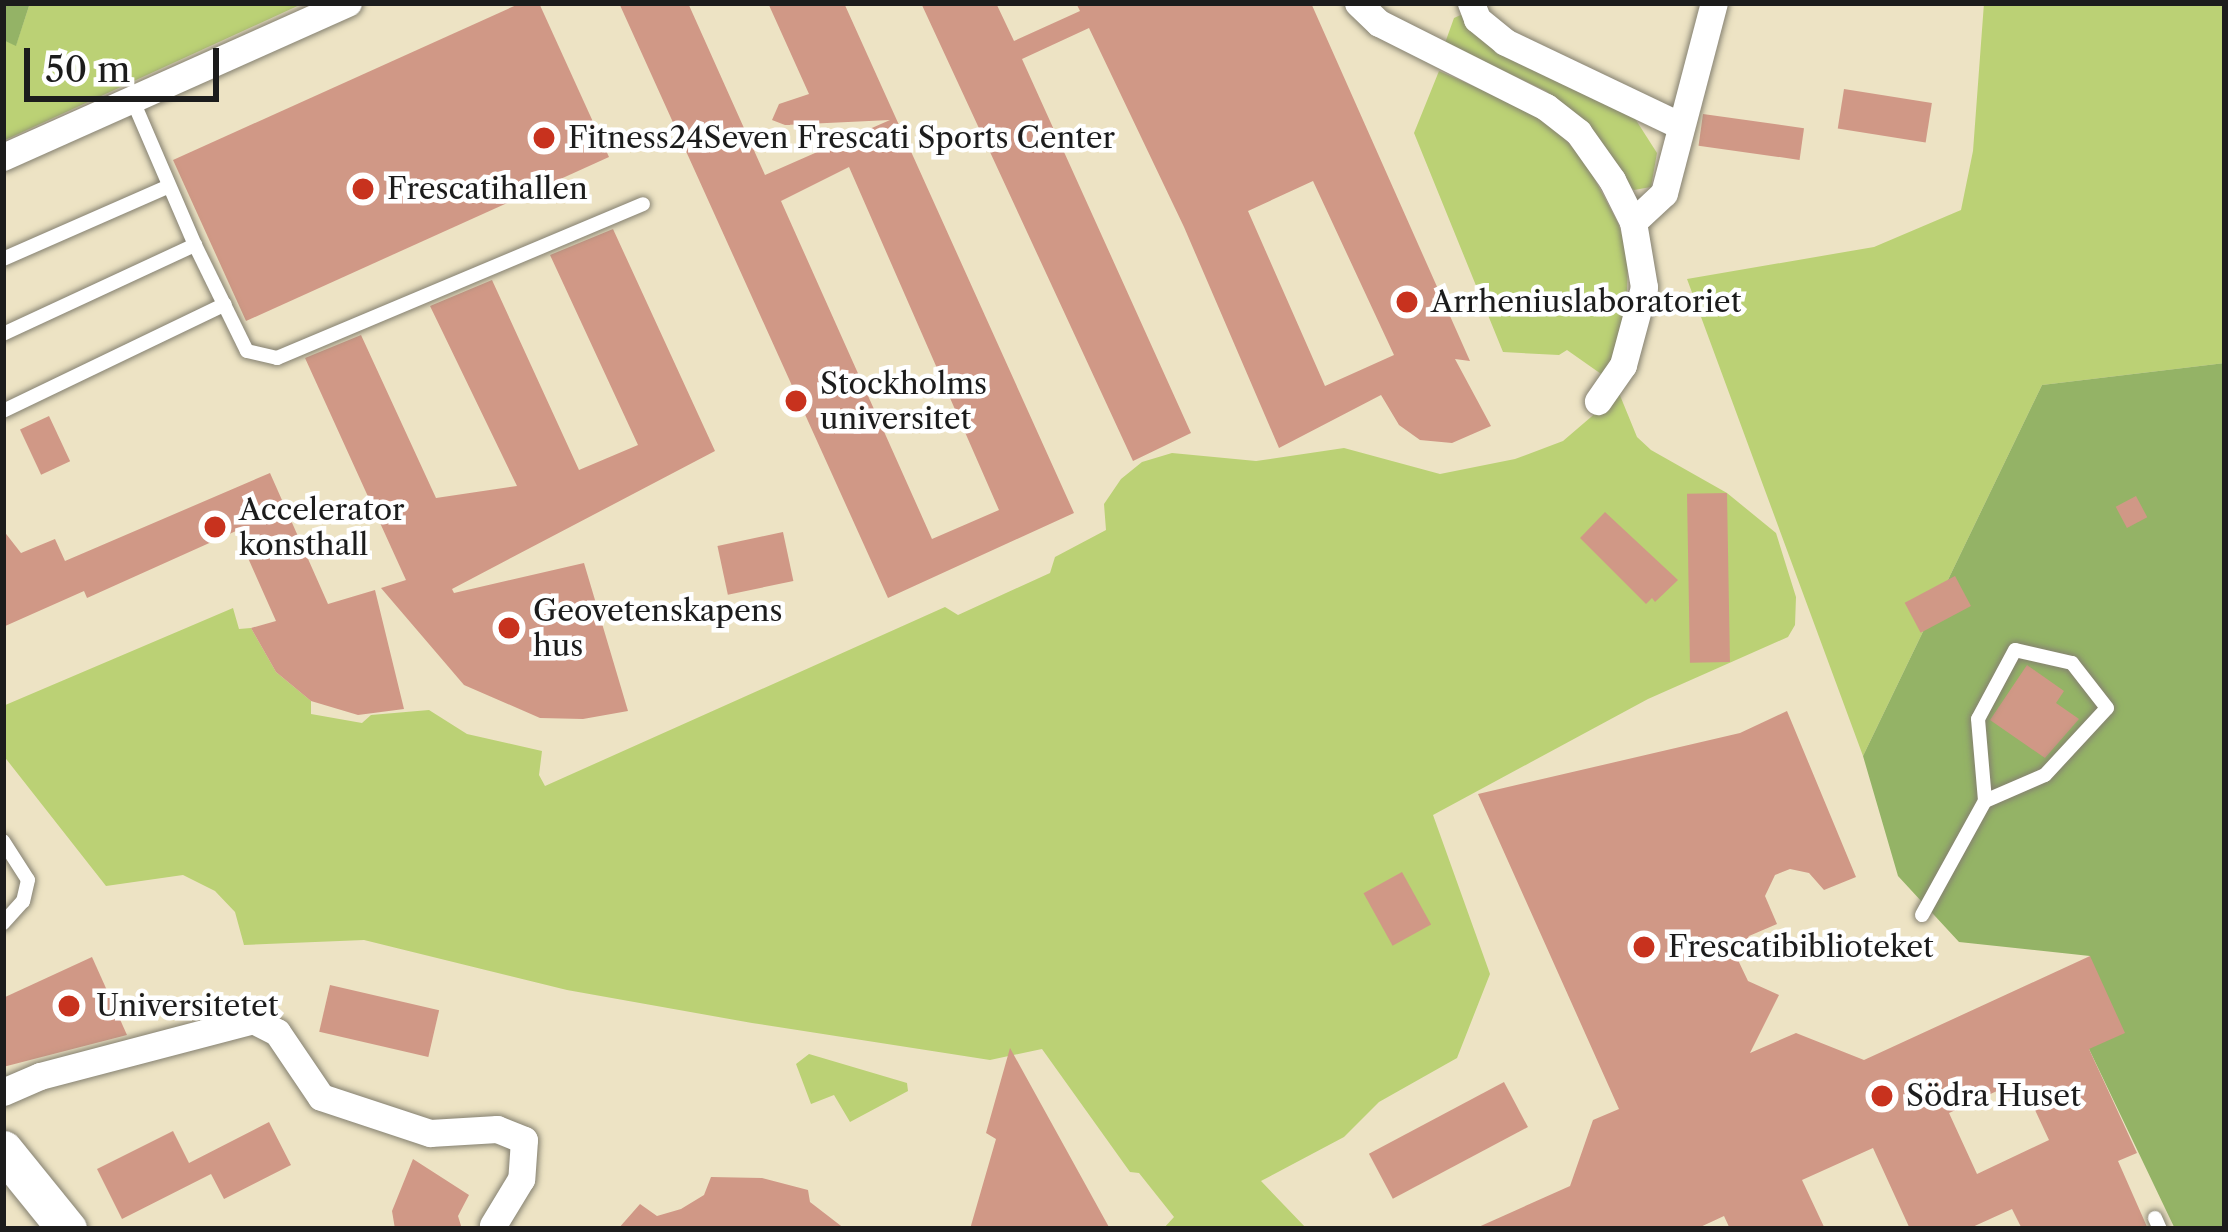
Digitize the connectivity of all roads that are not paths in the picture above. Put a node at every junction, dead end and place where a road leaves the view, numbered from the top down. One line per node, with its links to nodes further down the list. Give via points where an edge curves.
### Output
1 (348, 3): 5 (street)
2 (1358, 3): 10 (street, via 1379,23 1546,107 1579,133)
3 (1471, 3): 6 (street, via 1477,20 1505,42)
4 (1720, 5): 6 (street)
5 (133, 101): 7 (street); 8 (lane)
6 (1679, 125): 10 (street, via 1664,193)
7 (3, 158)
8 (169, 186): 11 (lane); 12 (lane)
9 (644, 204): 13 (lane, via 277,358 247,351)
10 (1633, 222): 15 (street, via 1644,287 1623,365)
11 (195, 245): 13 (lane); 14 (lane)
12 (3, 259)
13 (225, 304): 16 (lane)
14 (3, 334)
15 (1598, 401)
16 (3, 411)
17 (1985, 801): 17 (lane, via 2045,775 2107,708 2072,662 2015,650 1978,719); 19 (lane)
18 (3, 841): 20 (lane, via 28,880 23,902)
19 (1922, 915)
20 (3, 923)
21 (3, 1091): 23 (street, via 254,1020 277,1031 321,1097 430,1132 497,1130 524,1140 521,1179)
22 (3, 1150): 24 (street)
23 (493, 1225)
24 (67, 1229)

